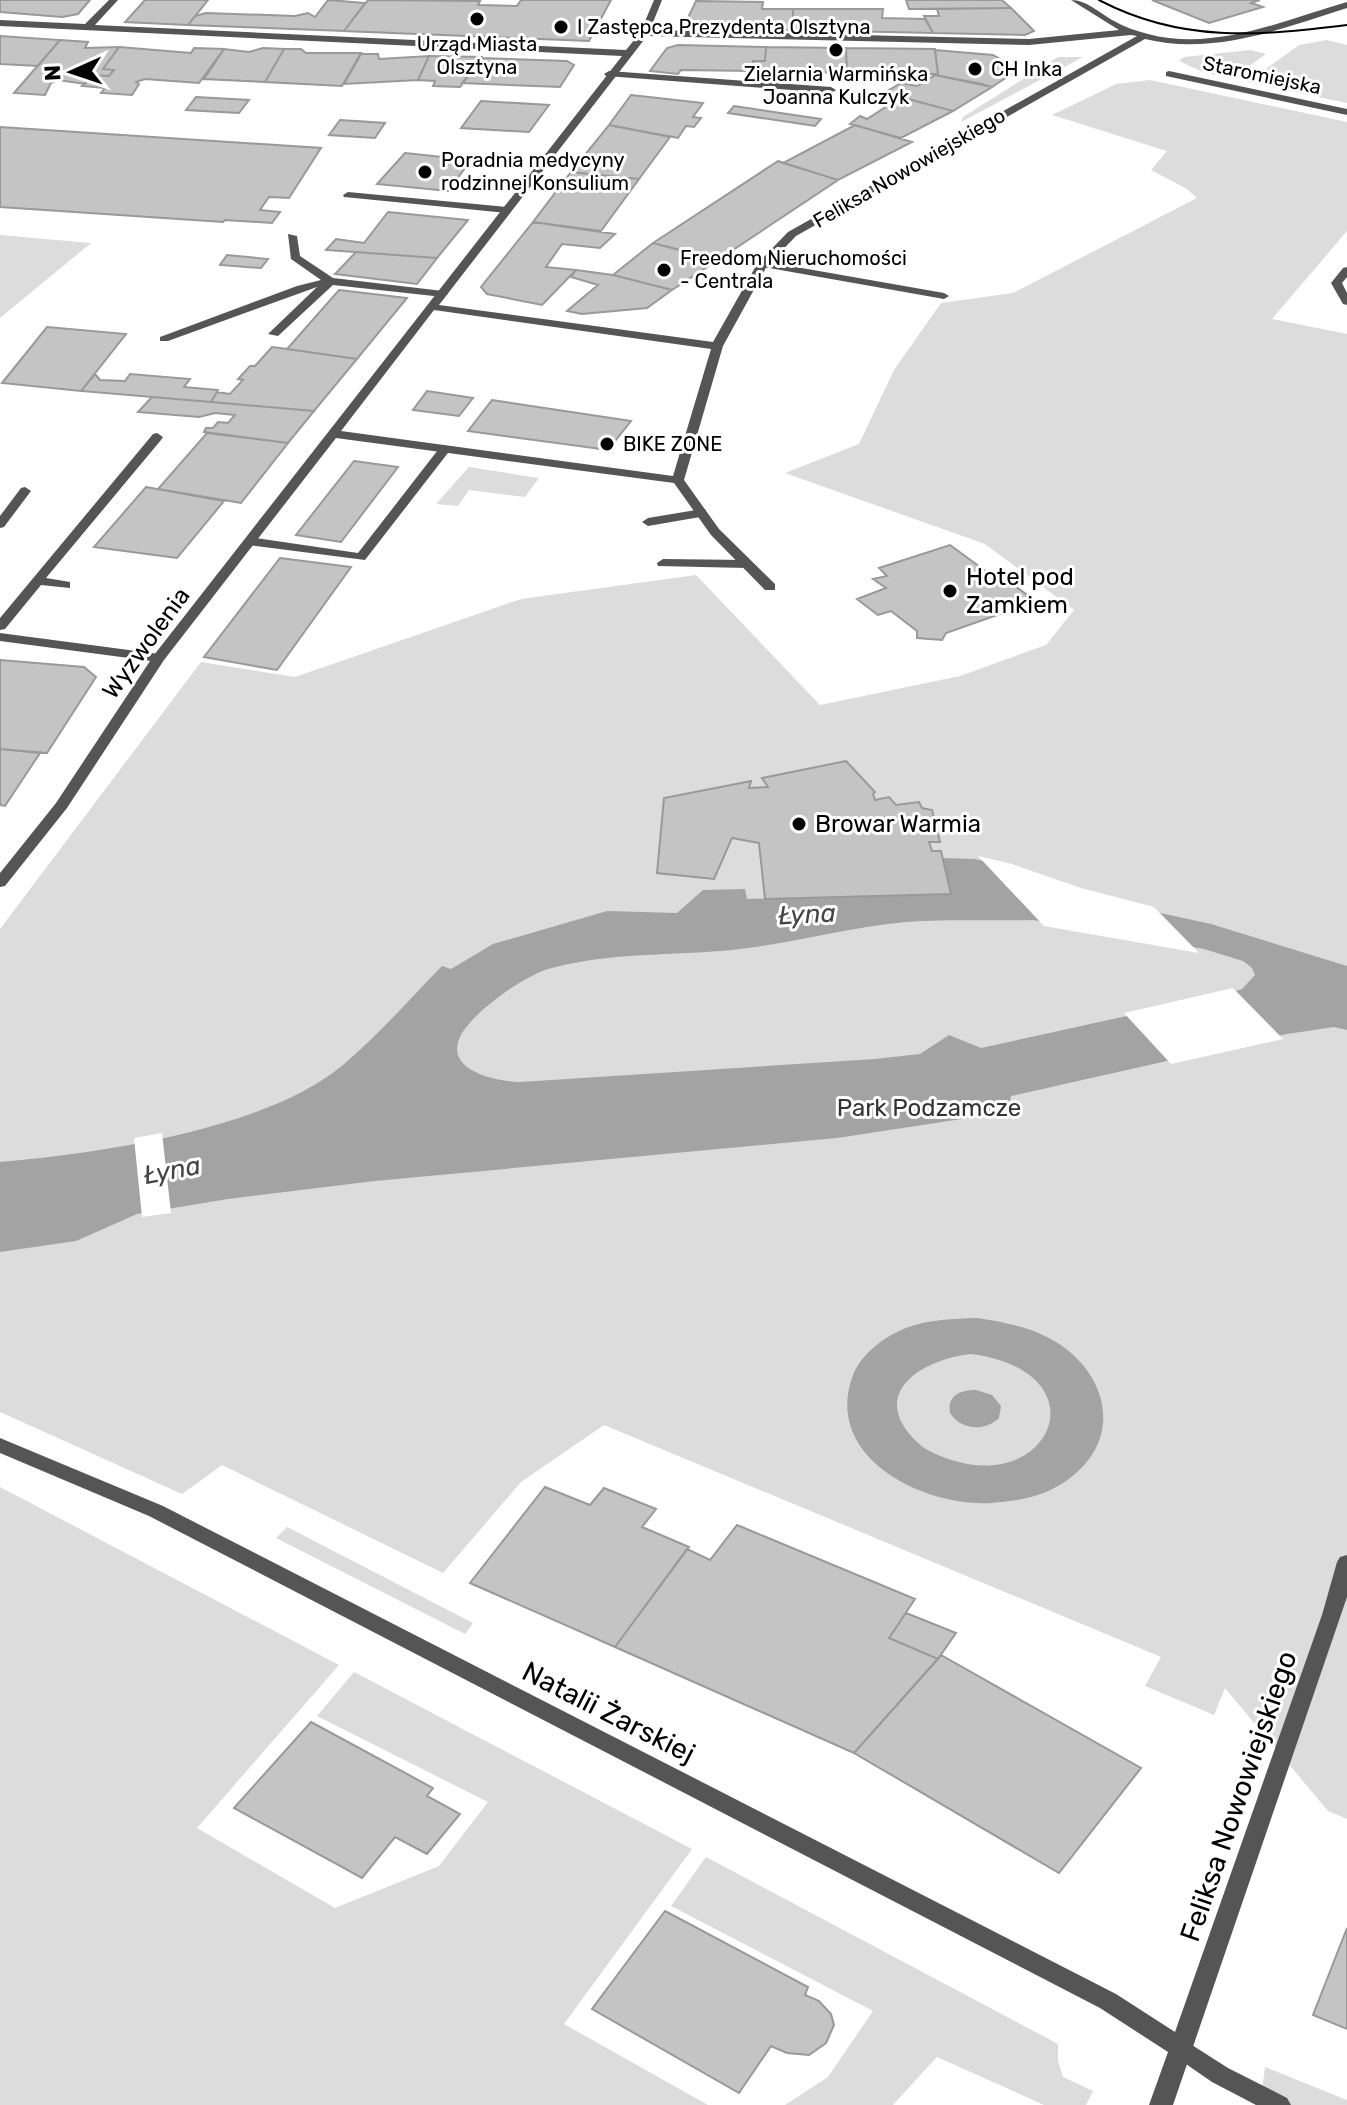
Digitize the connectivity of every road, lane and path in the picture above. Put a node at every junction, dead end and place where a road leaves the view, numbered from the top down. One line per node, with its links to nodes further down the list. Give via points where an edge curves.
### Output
1 (114, 0): 6 (street)
2 (658, 0): 8 (street, Wyzwolenia)
3 (1075, 0): 7 (street)
4 (1347, 5): 9 (street, via 1221,40)
5 (0, 23): 6 (street)
6 (87, 28): 10 (street)
7 (1131, 32): 8 (street, via 1029,42); 9 (street)
8 (644, 33): 10 (street, Wyzwolenia)
9 (1144, 36): 18 (street, Feliksa Nowowiejskiego, via 792,234)
10 (626, 53): 11 (street, Wyzwolenia)
11 (609, 74): 13 (street); 16 (street, Wyzwolenia)
12 (1169, 74): 14 (street, Staromiejska)
13 (831, 90)
14 (1347, 112)
15 (348, 195): 16 (street)
16 (507, 210): 21 (street, Wyzwolenia)
17 (292, 236): 20 (street, via 295,257)
18 (762, 264): 22 (street); 27 (street, Feliksa Nowowiejskiego)
19 (1347, 270): 23 (street, via 1336,283)
20 (330, 281): 21 (street); 25 (street); 26 (street)
21 (443, 294): 24 (street, Wyzwolenia)
22 (944, 296)
23 (1347, 302)
24 (433, 307): 27 (street); 28 (street, Wyzwolenia)
25 (274, 334)
26 (164, 339)
27 (717, 346): 31 (street, Feliksa Nowowiejskiego)
28 (334, 434): 30 (street); 36 (street, Wyzwolenia)
29 (157, 437): 39 (street)
30 (445, 449): 31 (street); 36 (street, via 361,557)
31 (678, 480): 33 (street)
32 (25, 491): 35 (street)
33 (702, 513): 34 (street); 38 (street)
34 (648, 522)
35 (0, 524)
36 (249, 541): 44 (street, Wyzwolenia)
37 (663, 563): 38 (street)
38 (747, 564): 41 (street)
39 (37, 581): 40 (street); 42 (street)
40 (65, 585)
41 (770, 587)
42 (0, 626)
43 (0, 637): 44 (street)
44 (159, 658): 45 (street, Wyzwolenia, via 62,805)
45 (3, 876)
46 (0, 1445): 48 (street, Natalii Żarskiej, via 170,1518 1108,2001)
47 (1347, 1562): 48 (street, Feliksa Nowowiejskiego)
48 (1181, 2048): 49 (street, Feliksa Nowowiejskiego); 50 (street, Natalii Żarskiej)
49 (1161, 2105)
50 (1279, 2105)

